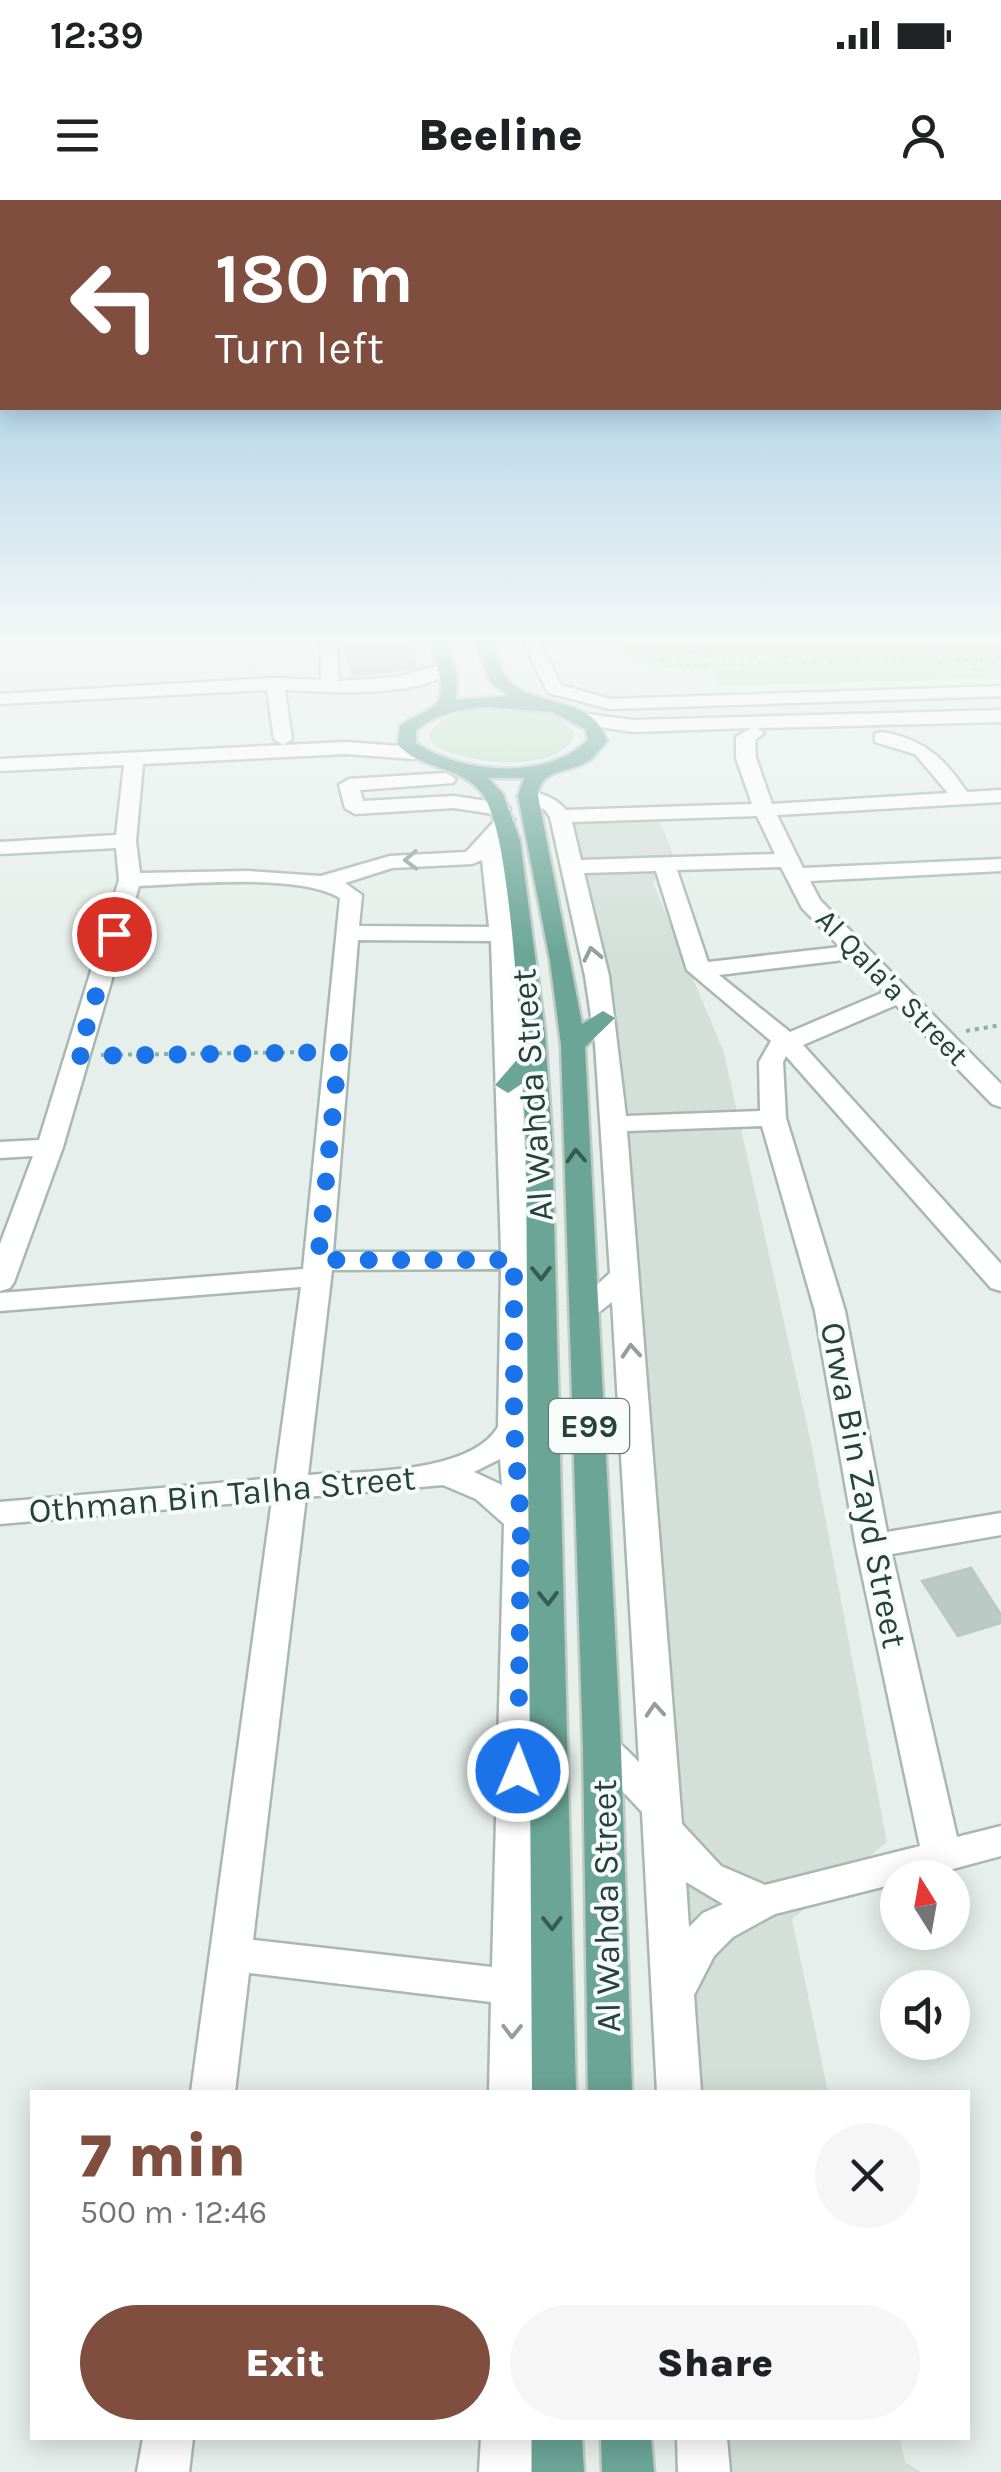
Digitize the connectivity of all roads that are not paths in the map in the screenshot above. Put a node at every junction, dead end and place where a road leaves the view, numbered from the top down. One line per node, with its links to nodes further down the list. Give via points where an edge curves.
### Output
1 (161, 744): 9 (street)
2 (409, 744): 10 (main road)
3 (595, 744): 8 (main road)
4 (612, 744): 8 (street)
5 (727, 744): 12 (street)
6 (745, 744): 12 (street)
7 (947, 744): 16 (street)
8 (594, 748): 18 (main road)
9 (0, 752)
10 (414, 752): 11 (street, via 346,748); 14 (main road)
11 (134, 758): 13 (street); 21 (street)
12 (746, 758): 19 (street, Al Qala'a Street)
13 (0, 765)
14 (451, 771): 17 (street); 17 (street, via 349,785 355,808); 18 (main road); 18 (main road, Al Wahda Street / E99)
15 (1001, 796): 16 (street)
16 (962, 798): 19 (street)
17 (454, 802): 18 (street)
18 (513, 807): 20 (street, via 550,805); 28 (street, one-way to 28, via 472,858 390,862); 30 (street); 36 (main road, Al Wahda Street / E99, via 555,924); 37 (main road, Al Wahda Street / E99)
19 (764, 810): 20 (street); 25 (street, Al Qala'a Street)
20 (560, 816): 26 (street)
21 (126, 841): 22 (street); 27 (street)
22 (0, 848)
23 (664, 864): 25 (street); 26 (street); 32 (street)
24 (1001, 866): 25 (street)
25 (790, 867): 31 (street, Al Qala'a Street, via 810,902)
26 (573, 868): 34 (street, one-way to 26)
27 (130, 880): 28 (street); 42 (street)
28 (328, 880): 29 (street, via 351,895)
29 (350, 932): 30 (street); 45 (street)
30 (502, 934): 38 (street)
31 (855, 952): 32 (street); 33 (street, Al Qala'a Street)
32 (699, 970): 35 (street)
33 (898, 995): 35 (street); 39 (street, Al Qala'a Street)
34 (603, 1018): 36 (main road); 41 (street)
35 (786, 1041): 40 (street, Orwa Bin Zayd Street, via 770,1062); 48 (street)
36 (574, 1045): 50 (main road, Al Wahda Street / E99, one-way to 36)
37 (534, 1056): 38 (main road); 58 (main road, Al Wahda Street / E99, one-way to 58)
38 (508, 1085): 44 (street)
39 (1001, 1098)
40 (773, 1118): 41 (street); 57 (street, Orwa Bin Zayd Street, via 830,1310)
41 (612, 1124): 46 (street)
42 (50, 1147): 43 (street); 47 (street)
43 (0, 1150)
44 (514, 1260): 45 (street); 51 (street)
45 (318, 1269): 49 (street); 53 (street)
46 (625, 1276): 50 (street); 60 (street, one-way to 46)
47 (0, 1282)
48 (1001, 1282)
49 (0, 1302)
50 (584, 1310): 59 (main road, Al Wahda Street / E99)
51 (514, 1427): 52 (street, Othman Bin Talha Street, via 503,1445); 55 (street)
52 (444, 1474): 53 (street, Othman Bin Talha Street); 55 (street, Othman Bin Talha Street, via 482,1486 507,1502)
53 (290, 1488): 54 (street, Othman Bin Talha Street); 64 (street)
54 (0, 1513)
55 (521, 1523): 58 (street)
56 (1001, 1524): 57 (street)
57 (873, 1546): 62 (street, Orwa Bin Zayd Street)
58 (534, 1698): 65 (street); 69 (main road, Al Wahda Street / E99, one-way to 69)
59 (602, 1749): 60 (street); 70 (main road, Al Wahda Street / E99)
60 (662, 1819): 63 (street, via 695,1870 720,1888); 66 (street)
61 (1001, 1842): 62 (street)
62 (942, 1856): 63 (street)
63 (764, 1901): 66 (street, via 718,1925 699,1944)
64 (231, 1954): 65 (street); 67 (street)
65 (513, 1988): 68 (street, one-way to 68)
66 (673, 1995): 71 (street)
67 (213, 2090)
68 (511, 2090)
69 (554, 2090)
70 (610, 2090)
71 (680, 2090)
72 (168, 2440): 77 (street)
73 (506, 2440): 78 (street)
74 (558, 2440): 79 (main road)
75 (626, 2440): 80 (main road)
76 (702, 2440): 81 (street)
77 (164, 2472)
78 (505, 2472)
79 (558, 2472)
80 (628, 2472)
81 (704, 2472)

